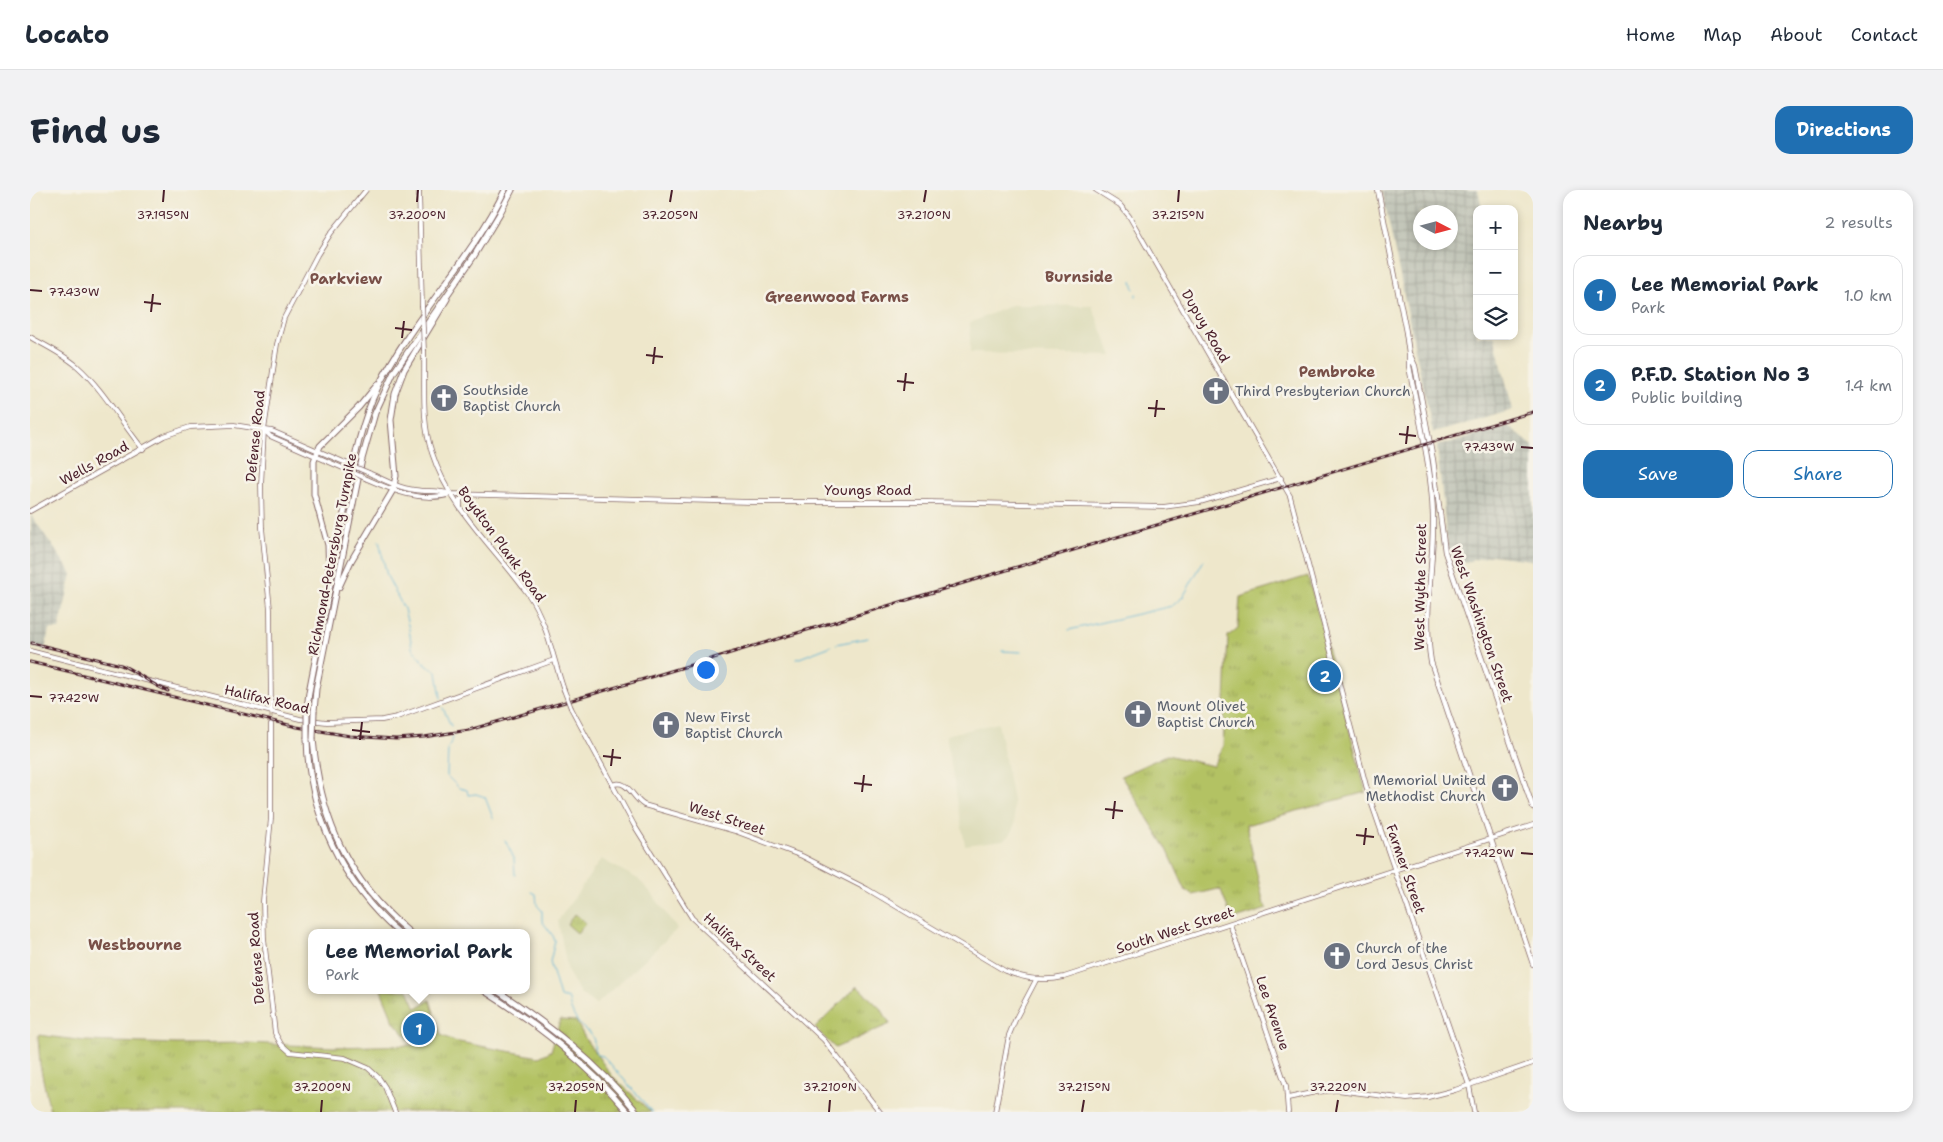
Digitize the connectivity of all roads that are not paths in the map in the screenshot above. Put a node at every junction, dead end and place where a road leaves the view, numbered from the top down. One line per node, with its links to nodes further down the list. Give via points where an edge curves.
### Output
1 (366, 190): 11 (street, Defense Road, via 325,243 284,318)
2 (418, 190): 17 (street, Boydton Plank Road, bridge, via 428,438 435,462)
3 (505, 190): 10 (highway, Richmond-Petersburg Turnpike)
4 (512, 190): 7 (highway, Richmond-Petersburg Turnpike)
5 (1096, 190): 14 (street, Dupuy Road, via 1120,205 1129,216)
6 (1378, 190): 9 (main road, West Washington Street)
7 (459, 277): 16 (highway, via 397,387 391,420 396,472); 23 (highway, Richmond-Petersburg Turnpike, via 394,372 375,413 362,459)
8 (30, 337): 12 (street, via 77,367)
9 (1410, 354): 18 (main road, West Washington Street, via 1409,366); 31 (main road, West Washington Street, via 1433,460 1445,552)
10 (386, 372): 13 (highway, via 364,402); 22 (highway, Richmond-Petersburg Turnpike, via 360,440)
11 (264, 430): 12 (street, Wells Road, via 234,425 190,427 169,433); 13 (street, Wells Road); 27 (street, Defense Road, via 261,507 270,609)
12 (143, 448): 21 (street, Wells Road)
13 (316, 453): 16 (street, bridge, via 369,473); 16 (street, bridge, via 345,469); 22 (highway, via 313,484 328,545)
14 (1281, 478): 15 (street, Dupuy Road); 19 (street, Youngs Road, via 1200,502 1163,507)
15 (1285, 486): 34 (street, Farmer Street, via 1293,505 1363,776)
16 (394, 487): 17 (street, Youngs Road); 23 (highway, via 347,568)
17 (451, 494): 19 (street, Youngs Road); 20 (street, Boydton Plank Road)
18 (1432, 494): 33 (main road, West Wythe Street, via 1428,636 1431,662)
19 (466, 495): 20 (street, via 460,500)
20 (461, 510): 25 (street, Boydton Plank Road, via 532,602)
21 (30, 511)
22 (329, 591): 29 (highway, Richmond-Petersburg Turnpike, bridge, via 309,692)
23 (332, 611): 29 (highway, Richmond-Petersburg Turnpike, bridge)
24 (30, 651): 25 (street, Halifax Road, via 308,721 397,718)
25 (554, 660): 26 (street, Boydton Plank Road, bridge)
26 (568, 700): 30 (street, Halifax Street, bridge)
27 (271, 710)
28 (271, 724): 46 (street, Defense Road, via 264,926 275,1033 290,1052 345,1058 362,1065 383,1083)
29 (310, 738): 37 (highway, Richmond-Petersburg Turnpike, via 307,754 314,794 330,840 358,888); 38 (highway, Richmond-Petersburg Turnpike, via 321,793 340,846 371,894)
30 (612, 785): 35 (street, West Street, via 623,783 644,805 751,837 797,854); 49 (street, Halifax Street, via 696,924 824,1040)
31 (1533, 808)
32 (1533, 825): 33 (street, South West Street)
33 (1490, 839): 34 (street, South West Street); 39 (main road, West Wythe Street)
34 (1395, 870): 36 (street, South West Street); 44 (street, Farmer Street)
35 (839, 875): 40 (street, South West Street, via 1006,971)
36 (1230, 924): 40 (street, South West Street, via 1064,978); 45 (street, Lee Avenue, via 1281,1069)
37 (395, 929)
38 (406, 929)
39 (1533, 964)
40 (1036, 980): 50 (street, via 1008,1040)
41 (489, 994): 47 (highway, via 570,1052)
42 (502, 994): 48 (highway, via 581,1052)
43 (1533, 1063): 44 (street)
44 (1469, 1085): 45 (street, via 1421,1098 1337,1090); 52 (street, Farmer Street)
45 (1288, 1098): 51 (street, Lee Avenue)
46 (395, 1112)
47 (628, 1112)
48 (637, 1112)
49 (880, 1112)
50 (995, 1112)
51 (1288, 1112)
52 (1474, 1112)

